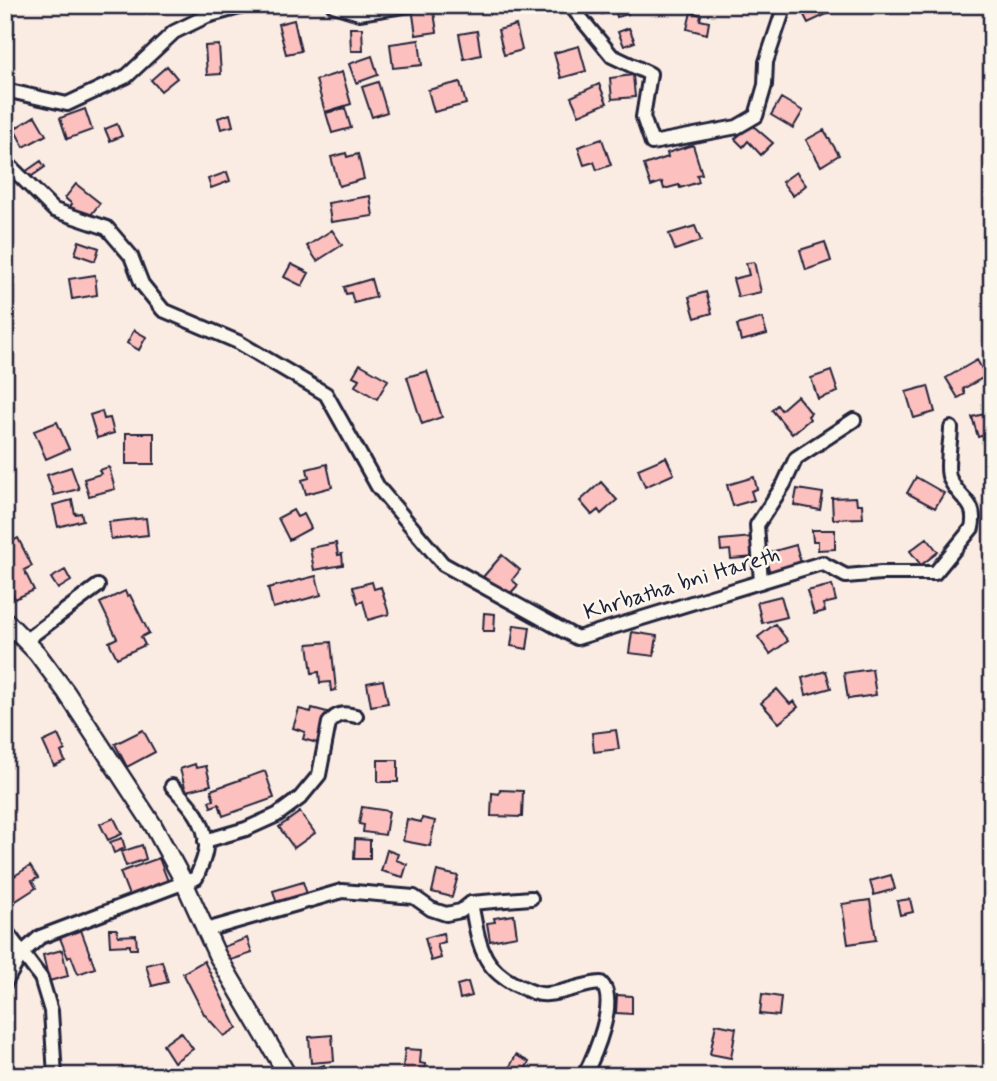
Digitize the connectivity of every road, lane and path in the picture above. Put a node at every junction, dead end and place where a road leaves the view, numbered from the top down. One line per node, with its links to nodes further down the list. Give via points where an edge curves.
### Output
1 (247, 5): 6 (street, via 206,16 174,32 127,76 67,104)
2 (333, 5): 3 (street, via 359,13)
3 (410, 5)
4 (570, 5): 5 (street, via 612,56 650,74 643,117 652,143 737,127 756,116 766,62)
5 (785, 5)
6 (5, 90)
7 (5, 161): 10 (street, Khrbatha bni Hareth, via 54,210 107,228 131,256 142,284 163,310 238,342 326,394 378,487 443,564 455,571 577,638)
8 (853, 420): 10 (street, via 796,458 757,524)
9 (951, 428): 10 (street, Khrbatha bni Hareth, via 948,475 973,510 974,519 972,528 935,573 846,576 822,563)
10 (761, 582)
11 (98, 586): 13 (street)
12 (5, 620): 13 (street)
13 (26, 640): 17 (street, via 66,692 153,825)
14 (356, 716): 16 (street, via 342,713 329,723 319,775 300,798 277,815)
15 (172, 786): 16 (street, via 194,809)
16 (205, 841): 17 (street, via 207,848 196,878)
17 (184, 882): 21 (street); 22 (street, via 40,937)
18 (531, 898): 19 (street)
19 (471, 903): 21 (street, via 446,914 414,897 342,891); 26 (street, via 481,951 491,968 512,984 537,994 587,984 605,987 606,1010)
20 (5, 930): 22 (street)
21 (206, 930): 25 (street)
22 (22, 953): 23 (street); 24 (street, via 40,978 51,1010)
23 (5, 983)
24 (55, 1076)
25 (288, 1076)
26 (584, 1076)

